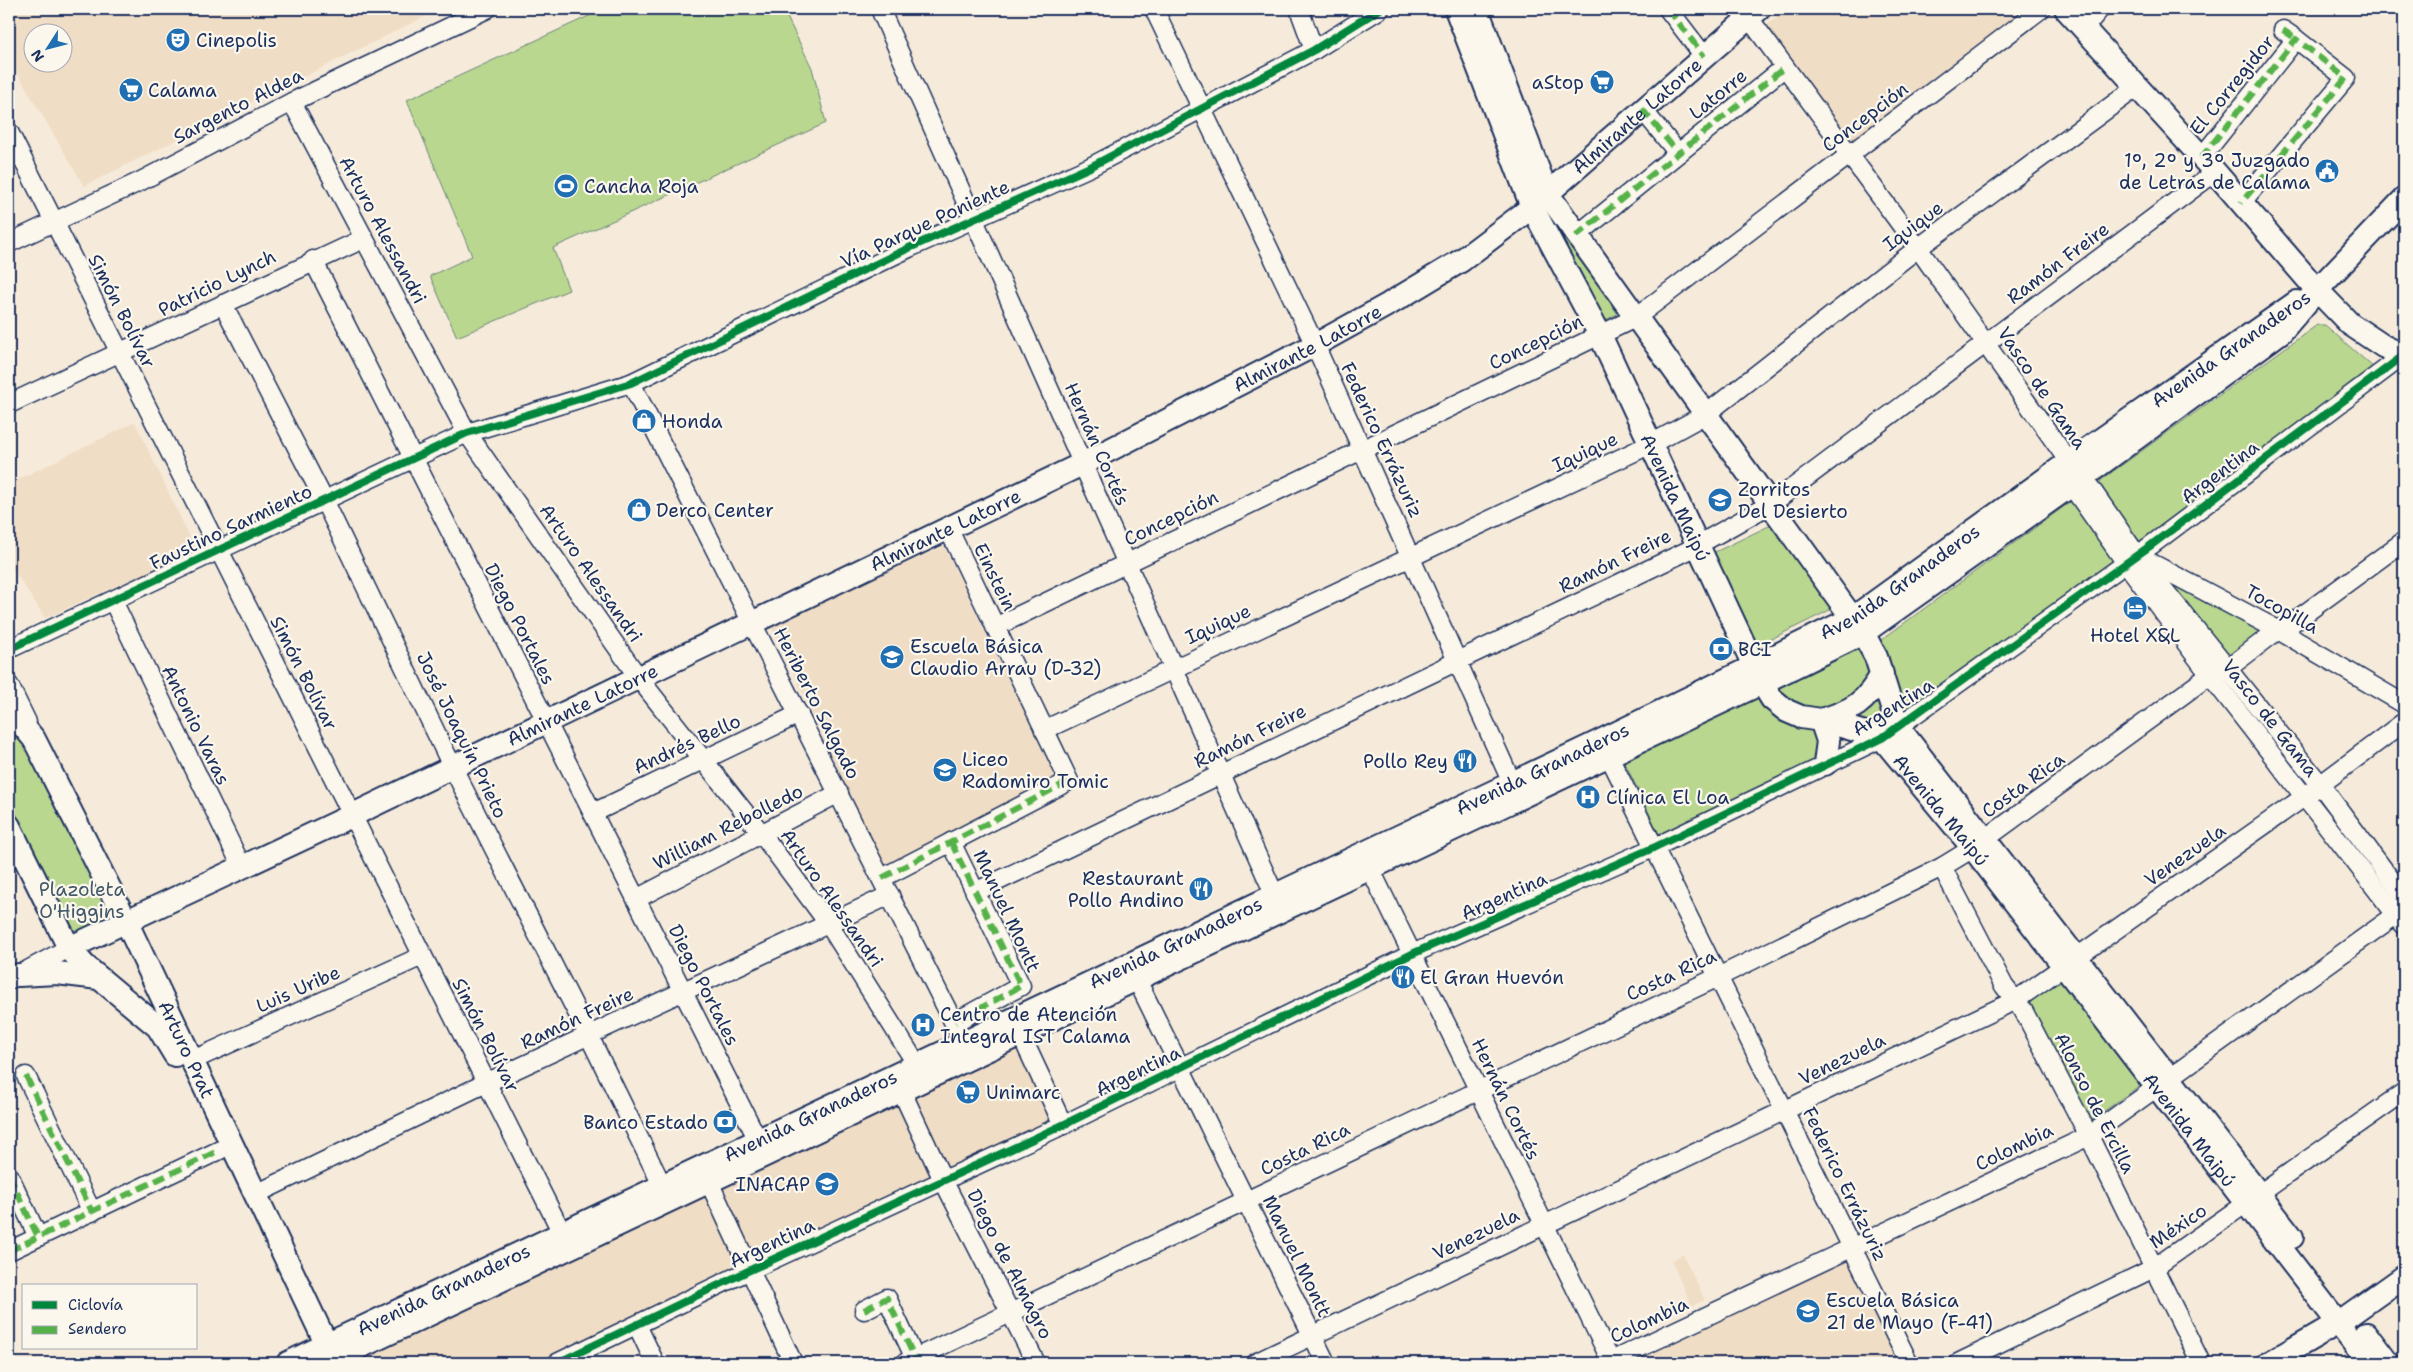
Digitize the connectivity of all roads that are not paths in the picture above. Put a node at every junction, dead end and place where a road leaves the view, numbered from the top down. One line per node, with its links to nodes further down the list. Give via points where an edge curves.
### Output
1 (487, 9): 18 (street, Sargento Aldea)
2 (880, 9): 28 (street, Hernán Cortés)
3 (1154, 9): 19 (street, Federico Errázuriz)
4 (1299, 9): 14 (street)
5 (1380, 9): 14 (street, Vía Parque Poniente)
6 (1456, 9): 25 (main road)
7 (1477, 9): 25 (main road)
8 (1668, 9): 15 (street)
9 (2041, 9): 23 (street, Concepción)
10 (2066, 9): 13 (main road)
11 (2100, 9): 13 (street)
12 (1754, 13): 15 (main road, Almirante Latorre); 16 (street, Vasco de Gama)
13 (2084, 28): 17 (main road)
14 (1314, 50): 19 (street, Vía Parque Poniente)
15 (1704, 56): 20 (main road, Almirante Latorre)
16 (1785, 67): 22 (street, Latorre); 23 (street, Vasco de Gama)
17 (2137, 87): 24 (main road); 33 (street, Iquique)
18 (292, 102): 29 (street, Sargento Aldea, via 141,181); 31 (street, Arturo Alessandri)
19 (1202, 108): 28 (street, Vía Parque Poniente, via 1090,167); 40 (street, Federico Errázuriz)
20 (1642, 109): 22 (street); 25 (main road, Almirante Latorre)
21 (9, 132): 29 (street, Simón Bolívar)
22 (1678, 154): 30 (street, Latorre)
23 (1850, 155): 33 (street, Vasco de Gama); 37 (street, Concepción)
24 (2208, 165): 27 (main road); 27 (street, El Corregidor, via 2290,35 2346,78); 39 (street, Ramón Freire)
25 (1540, 200): 30 (main road, Avenida Maipú); 38 (main road, Avenida Maipú); 40 (main road, Almirante Latorre, via 1436,276)
26 (2404, 201): 35 (main road, Avenida Granaderos)
27 (2242, 203): 35 (main road)
28 (974, 219): 43 (street, Vía Parque Poniente); 50 (street, Hernán Cortés)
29 (54, 222): 32 (street, Sargento Aldea); 41 (street, Simón Bolívar)
30 (1576, 236): 37 (main road, Avenida Maipú)
31 (363, 239): 34 (street, Patricio Lynch); 46 (street, Arturo Alessandri)
32 (9, 243)
33 (1918, 248): 39 (street, Vasco de Gama); 45 (street, Iquique)
34 (314, 260): 36 (street, Patricio Lynch); 49 (street, Diego Portales)
35 (2317, 290): 42 (main road, via 2350,324); 51 (main road, Avenida Granaderos, via 2281,332)
36 (223, 304): 41 (street, Patricio Lynch); 52 (street, José Joaquín Prieto)
37 (1635, 318): 38 (street, Concepción); 45 (main road, Avenida Maipú)
38 (1600, 335): 47 (main road, Avenida Maipú); 48 (street, Concepción)
39 (1986, 343): 51 (street, Vasco de Gama); 53 (street, Ramón Freire)
40 (1315, 345): 48 (street, Federico Errázuriz); 50 (main road, Almirante Latorre)
41 (120, 353): 44 (street, Patricio Lynch); 57 (street, Simón Bolívar)
42 (2404, 356): 59 (street, Argentina)
43 (631, 383): 46 (street, Vía Parque Poniente); 62 (street, Heriberto Salgado)
44 (9, 404)
45 (1706, 414): 47 (street, Iquique); 53 (main road, Avenida Maipú)
46 (467, 433): 49 (street, Faustino Sarmiento); 73 (street, Arturo Alessandri)
47 (1651, 444): 56 (main road, Avenida Maipú); 58 (street, Iquique)
48 (1363, 449): 58 (street, Federico Errázuriz); 60 (street, Concepción)
49 (412, 458): 52 (street, Faustino Sarmiento); 79 (street, Diego Portales)
50 (1082, 464): 54 (main road, Almirante Latorre); 60 (street, Hernán Cortés)
51 (2074, 474): 59 (street, Vasco de Gama); 63 (main road, Avenida Granaderos)
52 (324, 500): 57 (street, Faustino Sarmiento); 87 (street, José Joaquín Prieto)
53 (1771, 504): 56 (street, Ramón Freire); 63 (main road, Avenida Maipú)
54 (948, 528): 62 (main road, Almirante Latorre); 64 (street, Einstein)
55 (2404, 541): 65 (street, Costa Rica, via 2288,626)
56 (1699, 544): 67 (street, Ramón Freire); 70 (main road, Avenida Maipú)
57 (219, 551): 61 (street, Faustino Sarmiento); 94 (street, Simón Bolívar)
58 (1411, 555): 67 (street, Federico Errázuriz); 68 (street, Iquique)
59 (2132, 559): 65 (street, Tocopilla); 69 (street, Vasco de Gama); 72 (street, Vasco de Gama); 82 (street, Argentina)
60 (1126, 563): 64 (street, Concepción); 68 (street, Hernán Cortés)
61 (113, 601): 66 (street, Faustino Sarmiento); 101 (street, Antonio Varas)
62 (752, 622): 73 (main road, Almirante Latorre); 77 (street, Heriberto Salgado)
63 (1858, 625): 70 (main road, Avenida Granaderos); 71 (main road, Avenida Maipú)
64 (995, 626): 81 (street, Einstein)
65 (2278, 630): 69 (street, Costa Rica); 75 (street, Tocopilla)
66 (9, 649)
67 (1458, 660): 88 (street, Ramón Freire); 89 (street, Federico Errázuriz)
68 (1173, 668): 81 (street, Iquique); 88 (street, Hernán Cortés)
69 (2227, 669): 72 (street, Costa Rica); 90 (street, Vasco de Gama)
70 (1758, 674): 78 (main road, Avenida Maipú, via 1772,699 1787,711); 84 (main road, Avenida Granaderos); 89 (main road, Avenida Granaderos)
71 (1882, 674): 78 (main road, via 1865,699 1847,713); 82 (main road, Avenida Maipú)
72 (2210, 675): 92 (street, Vasco de Gama); 98 (street, Costa Rica)
73 (638, 677): 79 (main road, Almirante Latorre); 85 (street, Arturo Alessandri)
74 (9, 685): 83 (street, Arturo Prat)
75 (2404, 704)
76 (9, 709): 83 (main road, Arturo Prat)
77 (799, 714): 85 (street, Andrés Bello); 91 (street, Heriberto Salgado)
78 (1821, 720): 82 (main road, Avenida Maipú); 86 (main road, via 1828,741)
79 (546, 722): 87 (main road, Almirante Latorre); 93 (street, Diego Portales)
80 (2404, 722): 90 (street, Venezuela)
81 (1044, 730): 97 (street, Einstein, via 1069,781)
82 (1890, 733): 86 (street, Argentina); 98 (main road, Avenida Maipú)
83 (34, 739): 110 (main road, Arturo Prat)
84 (1609, 756): 99 (street, Federico Errázuriz); 100 (main road, Avenida Granaderos)
85 (704, 760): 93 (street, Andrés Bello); 96 (street, Arturo Alessandri)
86 (1825, 764): 99 (street, Argentina)
87 (452, 766): 94 (main road, Almirante Latorre); 124 (street, José Joaquín Prieto)
88 (1220, 774): 104 (street, Ramón Freire); 106 (street, Hernán Cortés)
89 (1512, 783): 100 (main road, Avenida Granaderos)
90 (2320, 784): 92 (street, Venezuela); 107 (street, Vasco de Gama)
91 (839, 793): 96 (street, William Rebolledo); 103 (street, Heriberto Salgado)
92 (2304, 797): 109 (street, Vasco de Gama); 115 (street, Venezuela)
93 (593, 813): 108 (street, Diego Portales)
94 (352, 815): 101 (main road, Almirante Latorre); 114 (street, Simón Bolívar)
95 (9, 826): 112 (main road, Arturo Prat)
96 (761, 834): 108 (street, William Rebolledo); 111 (street, Arturo Alessandri)
97 (951, 842): 103 (street); 104 (street, Manuel Montt)
98 (1980, 843): 102 (street, Costa Rica); 115 (main road, Avenida Maipú)
99 (1653, 848): 113 (street, Argentina); 116 (street, Federico Errázuriz)
100 (1366, 862): 106 (main road, Avenida Granaderos); 113 (street, Hernán Cortés); 119 (main road, Avenida Granaderos)
101 (242, 867): 110 (main road, Almirante Latorre)
102 (1942, 867): 116 (street, Costa Rica); 121 (street, Alonso de Ercilla, via 2004,986)
103 (882, 878): 105 (street, Heriberto Salgado)
104 (975, 892): 122 (street, Manuel Montt, via 1021,986)
105 (890, 895): 111 (street, Ramón Freire); 122 (street, Heriberto Salgado)
106 (1274, 896): 125 (main road, Avenida Granaderos)
107 (2404, 897)
108 (636, 899): 120 (street, Diego Portales)
109 (2401, 916): 130 (street, Colombia)
110 (126, 921): 112 (main road, Almirante Latorre); 126 (main road, Arturo Prat)
111 (828, 923): 120 (street, Ramón Freire); 127 (street, Arturo Alessandri)
112 (69, 948): 117 (street); 118 (main road, Arturo Prat)
113 (1412, 954): 128 (street, Argentina); 133 (street, Hernán Cortés)
114 (422, 956): 126 (street, Luis Uribe); 131 (street, Simón Bolívar)
115 (2071, 962): 121 (street, Venezuela); 130 (main road, Avenida Maipú)
116 (1718, 976): 133 (street, Costa Rica); 135 (street, Federico Errázuriz)
117 (14, 977): 118 (main road, via 57,973)
118 (99, 978): 139 (main road, Arturo Prat, via 158,1027)
119 (1136, 980): 123 (main road, Avenida Granaderos); 128 (street, Manuel Montt)
120 (684, 992): 124 (street, Ramón Freire); 138 (street, Diego Portales)
121 (2016, 1000): 135 (street, Venezuela); 137 (street, Alonso de Ercilla)
122 (955, 1022): 125 (street, Heriberto Salgado)
123 (1021, 1035): 132 (main road, Avenida Granaderos); 136 (street)
124 (589, 1036): 131 (street, Ramón Freire); 143 (street, José Joaquín Prieto)
125 (964, 1042): 127 (main road, Avenida Granaderos)
126 (192, 1061): 144 (main road, Arturo Prat)
127 (916, 1066): 132 (main road, Avenida Granaderos)
128 (1180, 1068): 136 (street, Argentina); 145 (street, Manuel Montt)
129 (26, 1076): 147 (street)
130 (2164, 1082): 137 (street, Colombia); 146 (main road, Avenida Maipú)
131 (486, 1083): 144 (street, Ramón Freire); 149 (street, Simón Bolívar)
132 (898, 1084): 138 (main road, Avenida Granaderos); 141 (main road, Avenida Granaderos); 142 (street, Diego de Almagro)
133 (1478, 1089): 145 (street, Costa Rica); 148 (street, Hernán Cortés)
134 (2404, 1092): 146 (street, México)
135 (1785, 1110): 148 (street, Venezuela); 151 (street, Federico Errázuriz)
136 (1063, 1125): 142 (street, Argentina)
137 (2088, 1136): 151 (street, Colombia); 153 (street, Alonso de Ercilla)
138 (758, 1140): 141 (main road, Avenida Granaderos)
139 (220, 1150): 147 (street); 162 (main road, Arturo Prat)
140 (9, 1175): 150 (street)
141 (706, 1175): 143 (main road, Avenida Granaderos); 154 (street); 162 (main road, Avenida Granaderos)
142 (943, 1180): 154 (street, Argentina); 158 (street, Diego de Almagro)
143 (662, 1185): 149 (main road, Avenida Granaderos)
144 (254, 1195): 162 (main road, Arturo Prat)
145 (1246, 1200): 158 (street, Costa Rica); 161 (street, Manuel Montt)
146 (2254, 1200): 153 (street, México); 159 (main road, Avenida Maipú)
147 (92, 1212): 150 (street)
148 (1544, 1225): 161 (street, Venezuela); 171 (street, Hernán Cortés)
149 (562, 1233): 162 (main road, Avenida Granaderos)
150 (38, 1237): 152 (street)
151 (1854, 1248): 171 (street, Colombia); 172 (street, Federico Errázuriz)
152 (9, 1251)
153 (2154, 1268): 173 (street, México); 174 (street, Alonso de Ercilla)
154 (750, 1270): 160 (street, Argentina); 167 (street)
155 (2404, 1276): 159 (main road)
156 (2404, 1292): 159 (main road)
157 (864, 1310): 163 (street, via 887,1298)
158 (1011, 1313): 163 (street, Costa Rica); 168 (street, Diego de Almagro)
159 (2349, 1324): 175 (main road); 176 (main road); 177 (main road, Avenida Maipú); 178 (main road, Avenida Maipú)
160 (637, 1325): 165 (street, Argentina); 166 (street)
161 (1313, 1336): 169 (street, Venezuela); 170 (street, Manuel Montt)
162 (326, 1358): 164 (main road, Avenida Granaderos)
163 (912, 1362)
164 (288, 1363)
165 (557, 1363)
166 (655, 1363)
167 (793, 1363)
168 (1036, 1363)
169 (1255, 1363)
170 (1326, 1363)
171 (1610, 1363)
172 (1910, 1363)
173 (1958, 1363)
174 (2200, 1363)
175 (2269, 1363)
176 (2298, 1363)
177 (2369, 1363)
178 (2388, 1363)

